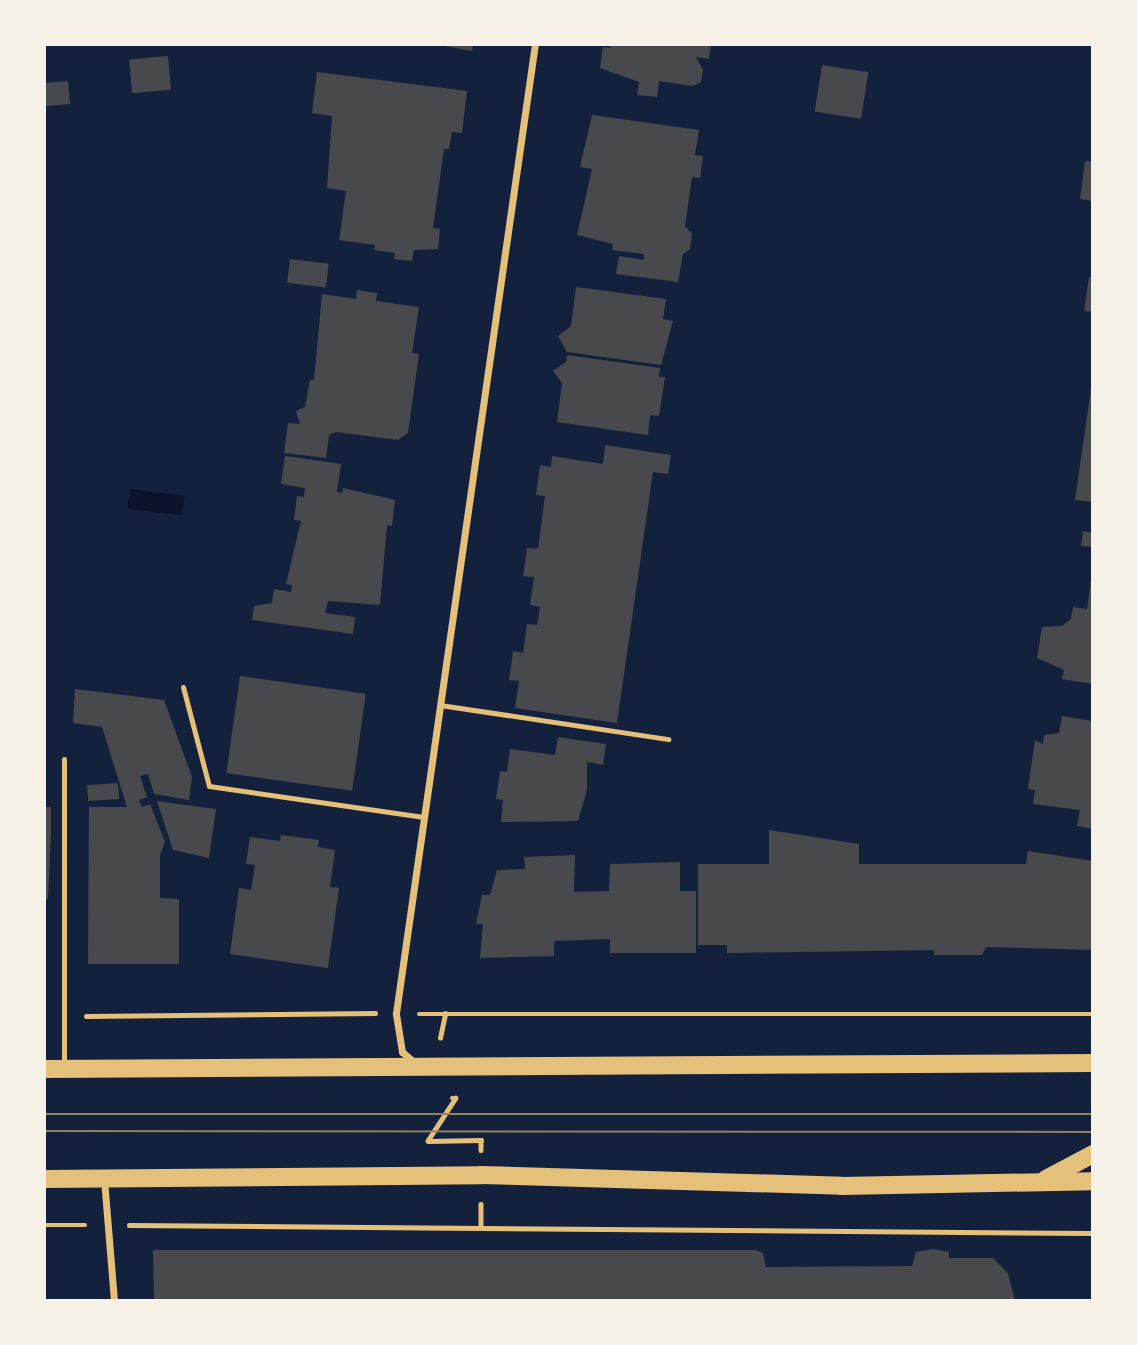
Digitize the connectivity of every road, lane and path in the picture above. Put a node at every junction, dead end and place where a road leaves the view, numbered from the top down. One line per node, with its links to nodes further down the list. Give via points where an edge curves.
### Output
1 (535, 44): 3 (street)
2 (183, 687): 6 (lane, via 209,786)
3 (440, 705): 4 (lane); 6 (street)
4 (668, 739)
5 (64, 760): 10 (lane)
6 (424, 817): 7 (street)
7 (396, 1013): 8 (path); 10 (path); 14 (street, via 402,1052)
8 (445, 1014): 9 (path); 14 (path)
9 (1093, 1014)
10 (65, 1017): 13 (lane)
11 (1093, 1063): 14 (main road)
12 (44, 1069): 13 (main road)
13 (64, 1069): 14 (main road)
14 (427, 1069)
15 (446, 1098): 17 (path, via 456,1098 428,1141 481,1140)
16 (1093, 1154): 21 (main road)
17 (481, 1175): 18 (main road); 21 (main road, via 842,1186); 24 (path)
18 (104, 1178): 19 (main road); 23 (street)
19 (44, 1179)
20 (1093, 1181): 21 (main road)
21 (1040, 1182)
22 (44, 1225): 23 (path)
23 (108, 1225): 24 (path); 26 (street)
24 (481, 1227): 25 (path)
25 (1093, 1233)
26 (114, 1301)

